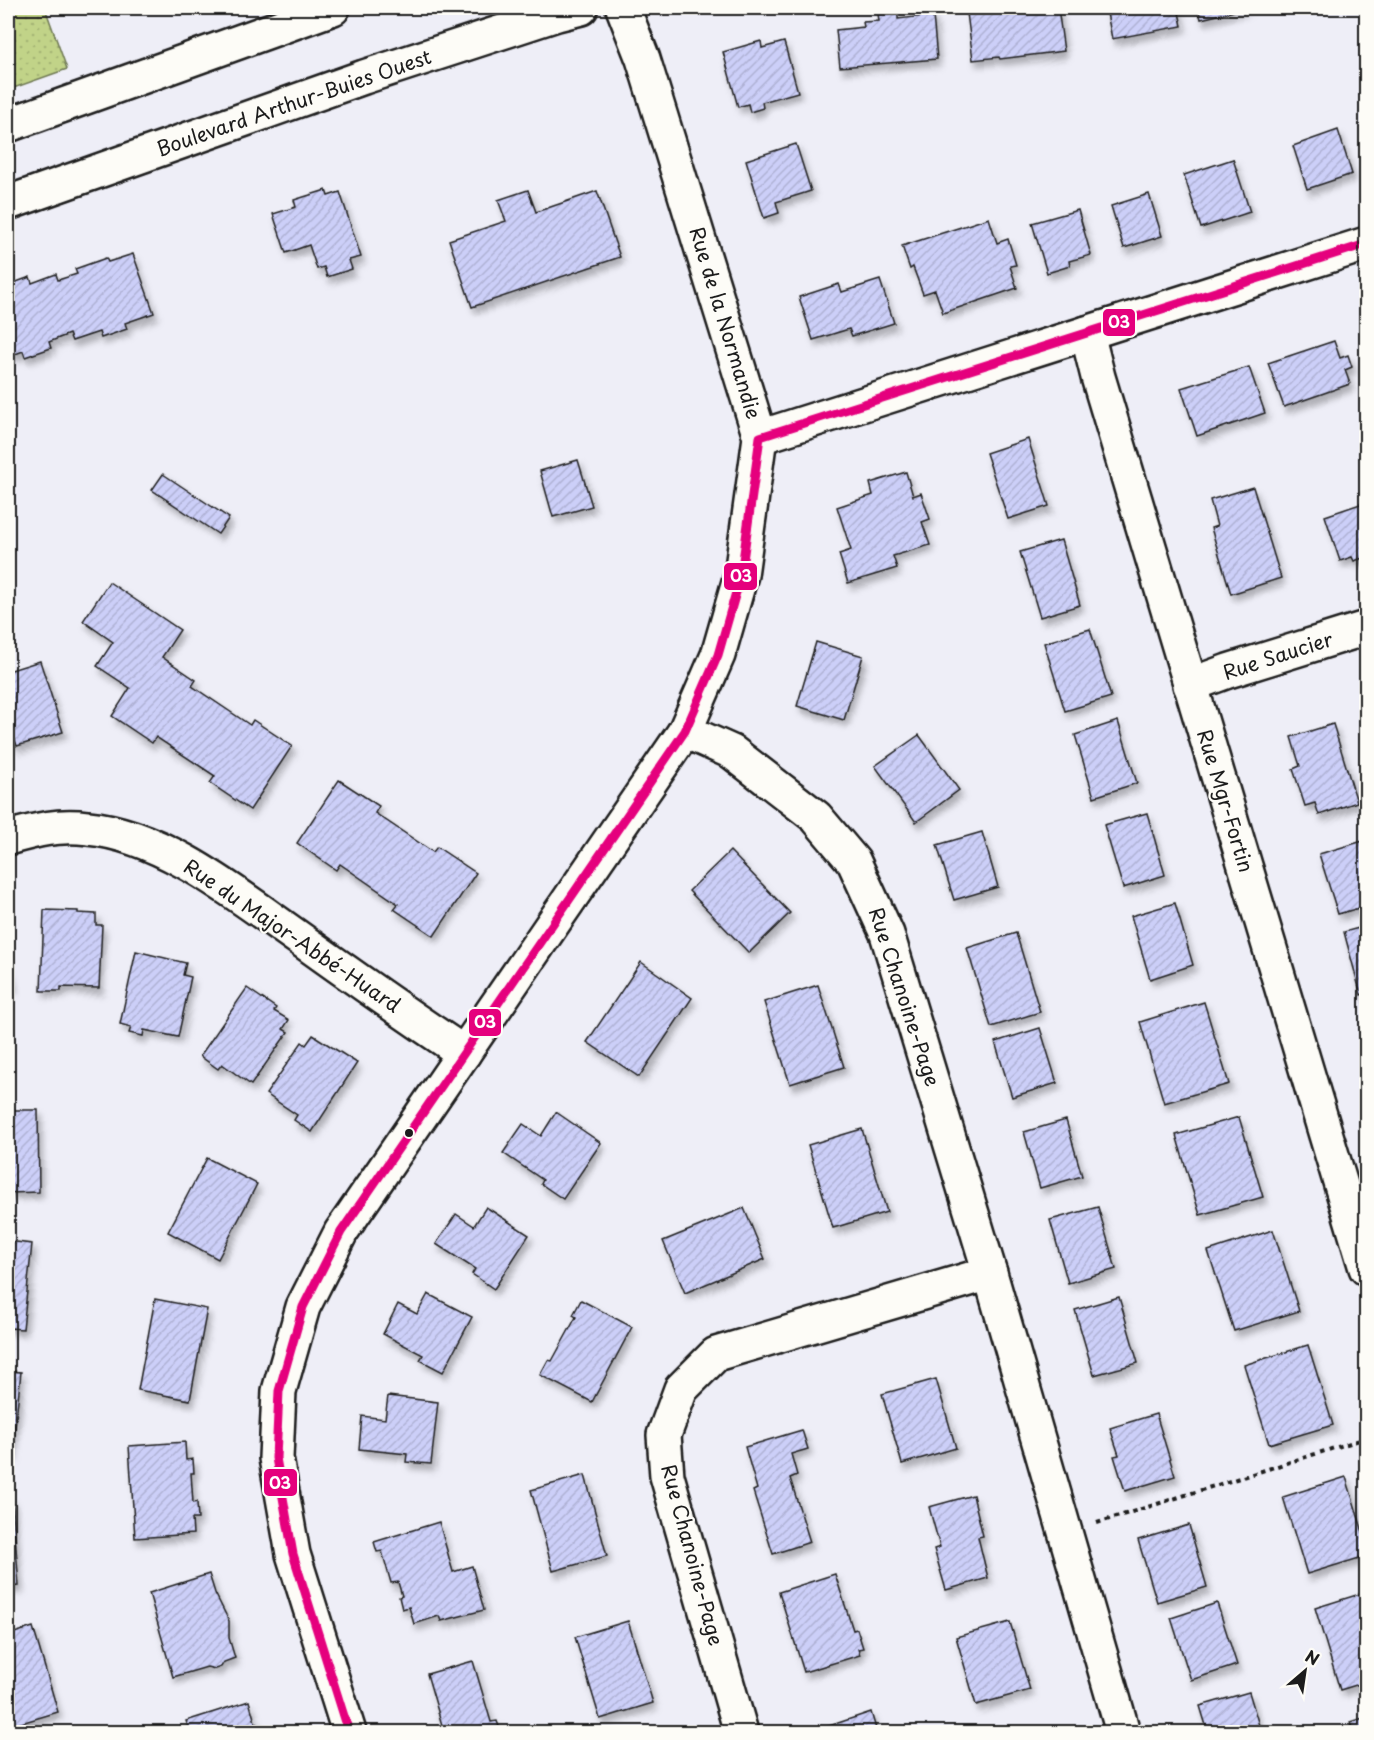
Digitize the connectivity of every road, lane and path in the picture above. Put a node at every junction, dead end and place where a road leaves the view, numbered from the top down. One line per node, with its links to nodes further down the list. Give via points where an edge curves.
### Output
1 (333, 8): 4 (street)
2 (582, 8): 5 (street, Boulevard Arthur-Buies Ouest, via 364,77)
3 (623, 8): 8 (street, Rue de la Normandie, via 644,59)
4 (8, 124)
5 (8, 203)
6 (1366, 244): 7 (street)
7 (1088, 333): 8 (street); 10 (street, Rue Mgr-Fortin)
8 (760, 437): 11 (street, Rue de la Normandie, via 741,575 718,655)
9 (1366, 628): 10 (street, Rue Saucier)
10 (1191, 685): 14 (street, Rue Mgr-Fortin)
11 (685, 731): 13 (street, Rue de la Normandie); 15 (street, Rue Chanoine-Page, via 732,752 816,817 854,862 888,934)
12 (8, 838): 13 (street, Rue du Major-Abbé-Huard, via 48,827 89,828 129,837 170,853 226,887)
13 (464, 1053): 18 (street, Rue de la Normandie, via 341,1232 303,1307 279,1391 276,1458 294,1554)
14 (1366, 1268)
15 (990, 1273): 17 (street, Rue Chanoine-Page); 19 (street, Rue Chanoine-Page, via 716,1354 681,1389 664,1435 668,1476)
16 (1366, 1437): 17 (path)
17 (1065, 1534): 20 (street, Rue Chanoine-Page)
18 (349, 1732)
19 (741, 1732)
20 (1123, 1732)

